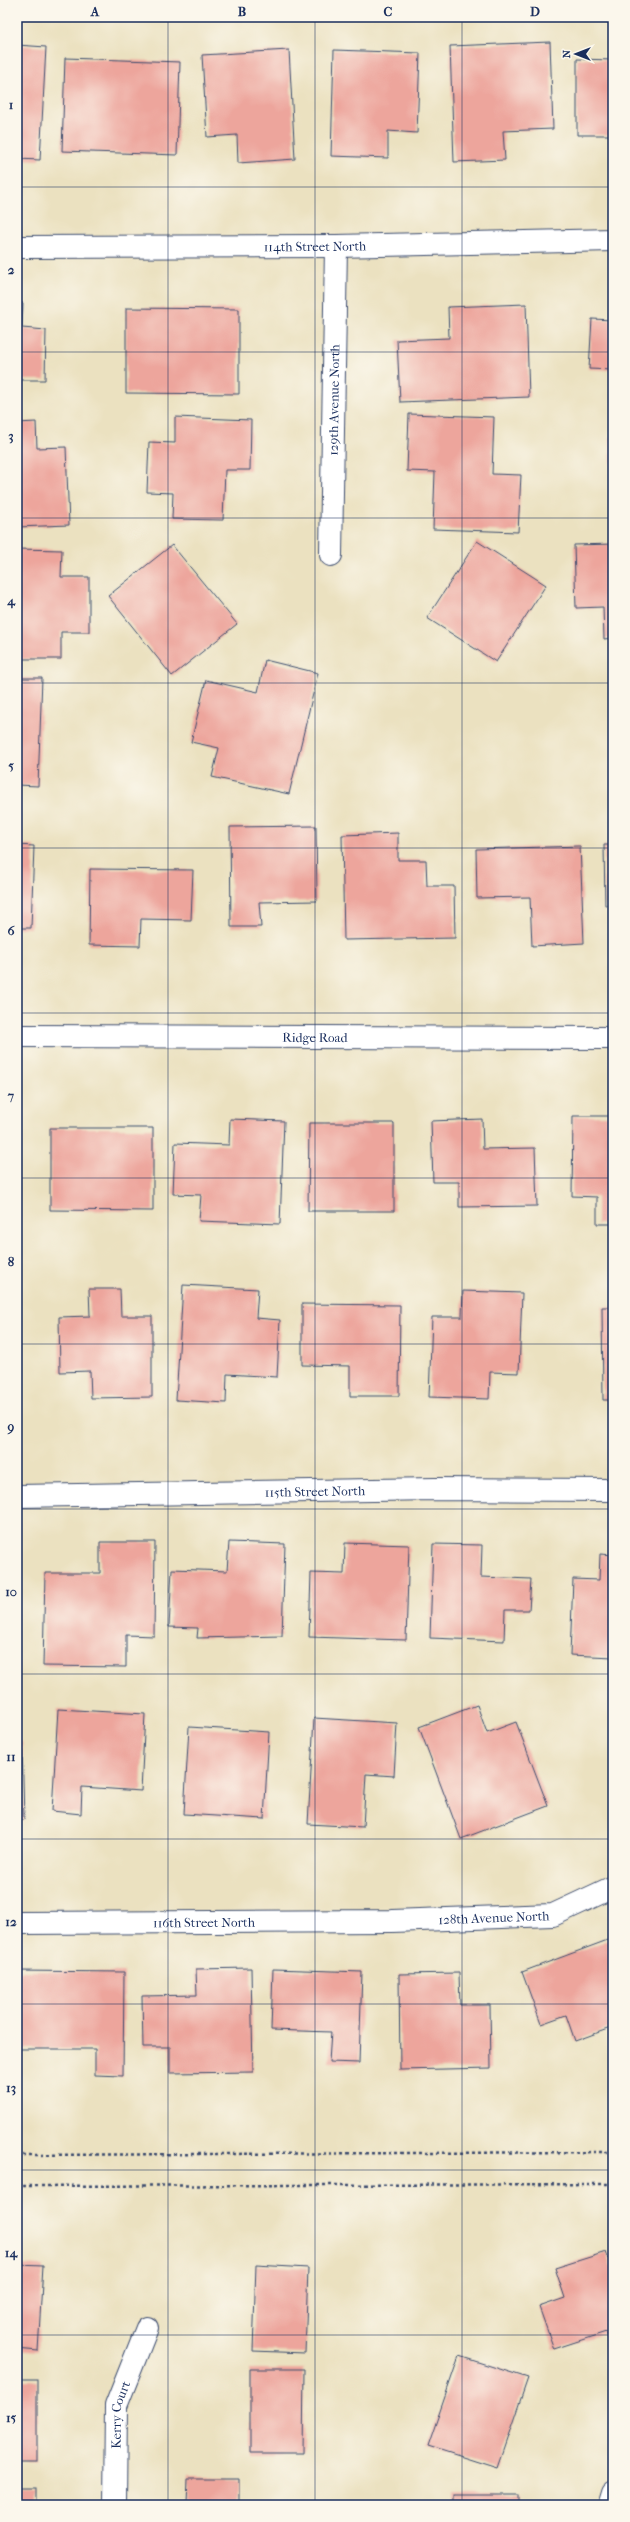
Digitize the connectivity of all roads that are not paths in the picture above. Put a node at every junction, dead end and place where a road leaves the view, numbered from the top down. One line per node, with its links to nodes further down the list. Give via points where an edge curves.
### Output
1 (613, 240): 2 (street, 114th Street North)
2 (336, 246): 3 (street, 114th Street North); 4 (street, 129th Avenue North)
3 (17, 247)
4 (331, 554)
5 (17, 1036): 6 (street, Ridge Road)
6 (613, 1038)
7 (613, 1490): 8 (street, 115th Street North, via 435,1489)
8 (17, 1496)
9 (613, 1887): 10 (street, 128th Avenue North, via 553,1915)
10 (392, 1922): 11 (street, 116th Street North)
11 (17, 1923)
12 (147, 2328): 14 (street, Kerry Court, via 116,2406)
13 (613, 2492): 15 (street)
14 (115, 2505)
15 (609, 2505)

